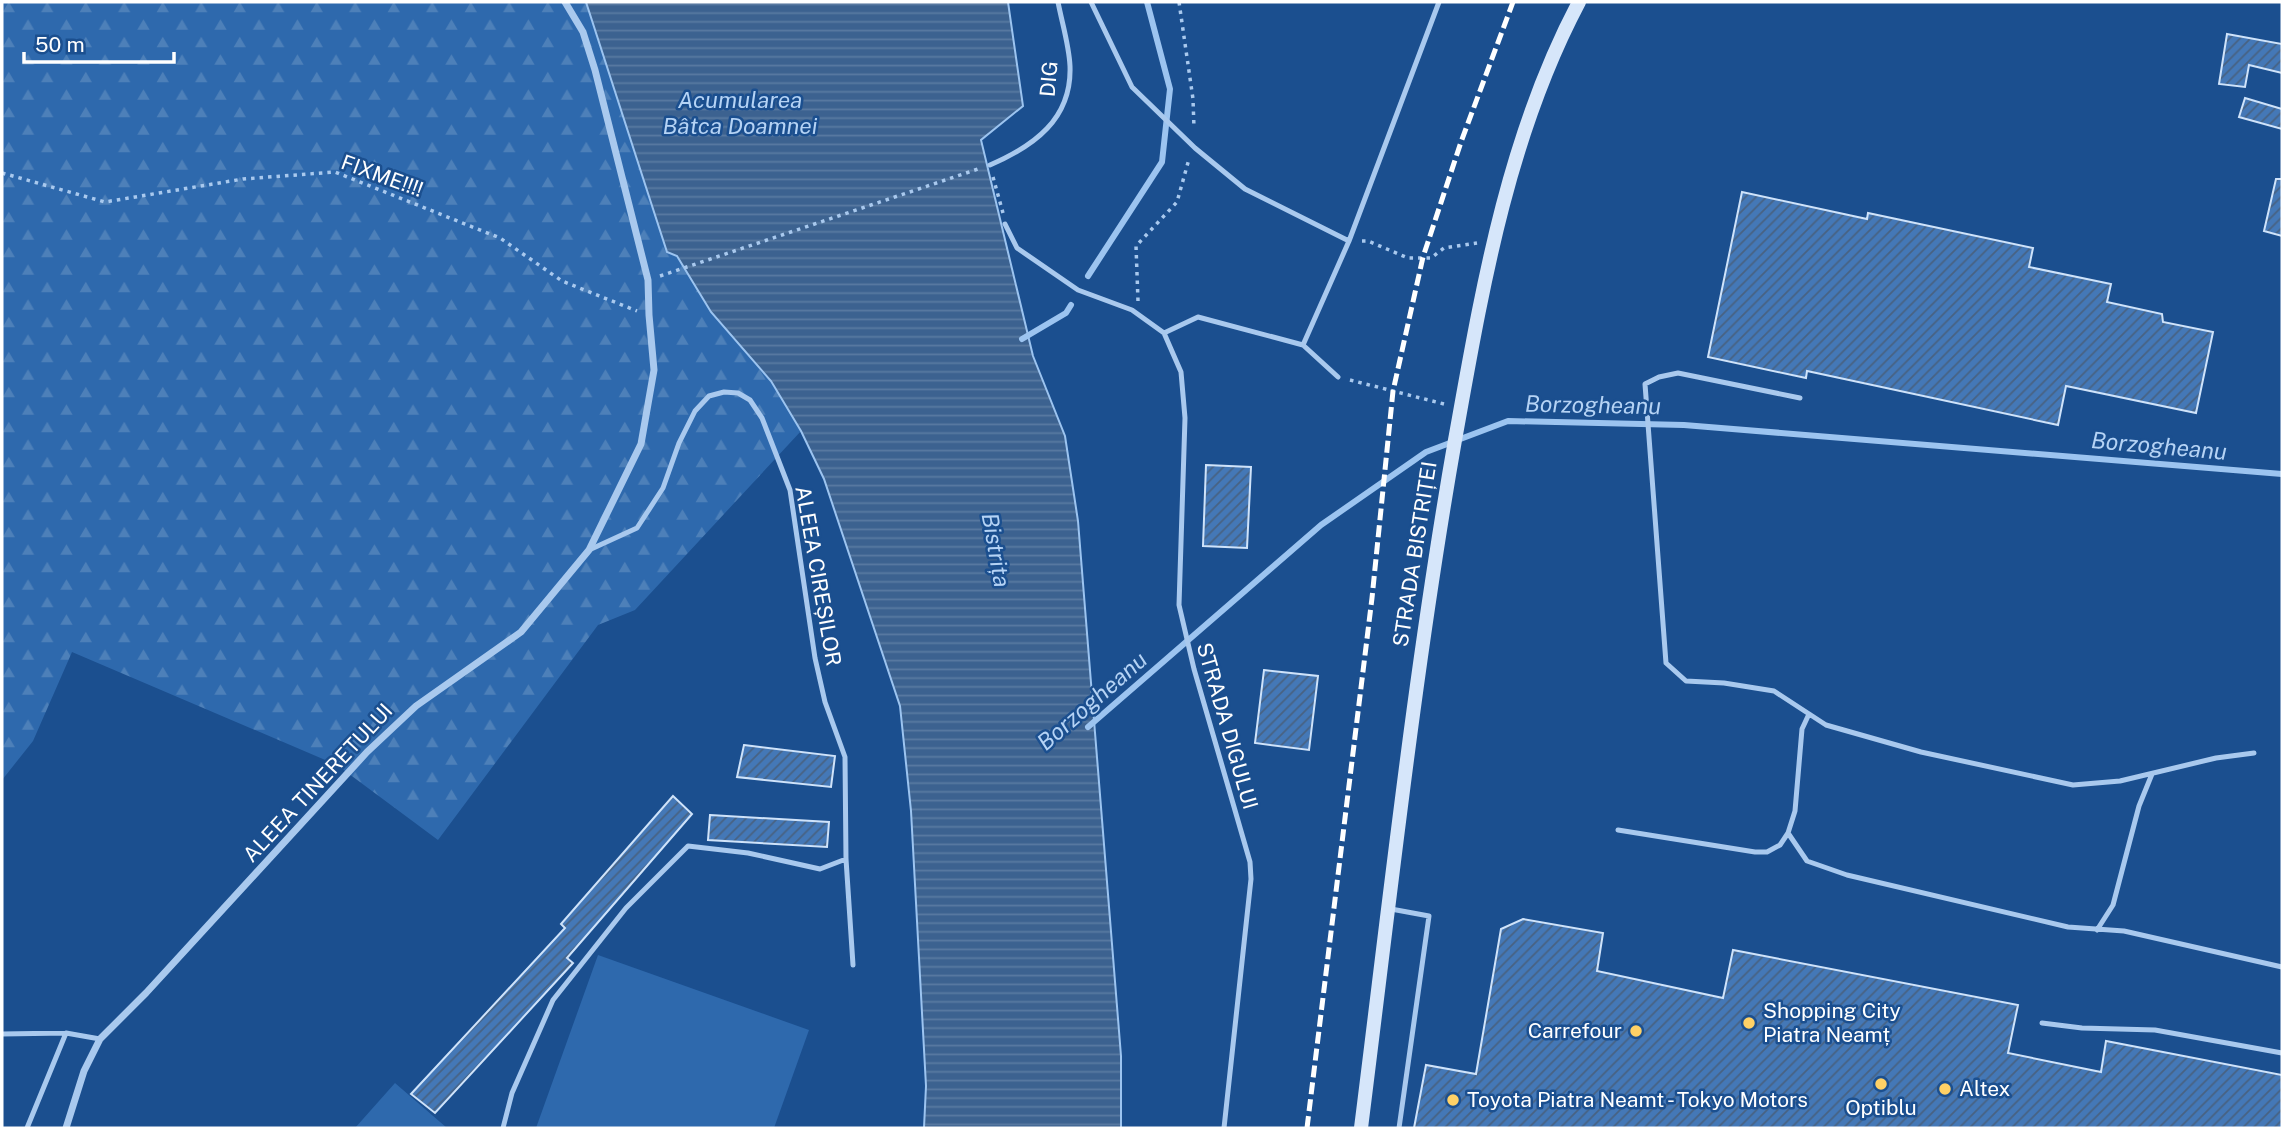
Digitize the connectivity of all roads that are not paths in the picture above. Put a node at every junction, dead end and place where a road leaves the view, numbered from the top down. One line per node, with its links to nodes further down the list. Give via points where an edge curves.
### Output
1 (565, 2): 13 (street, ALEEA TINERETULUI, via 583,32 595,70 648,280 654,370 641,444)
2 (1058, 2): 6 (lane, DIG, via 1070,65 1068,96 1061,113 1012,156)
3 (1091, 2): 8 (lane, via 1132,87 1195,148 1245,189)
4 (1439, 2): 8 (lane)
5 (1579, 2): 20 (main road, STRADA BISTRIȚEI, via 1537,93 1493,240 1420,659)
6 (990, 165)
7 (1005, 224): 9 (lane, via 1017,248 1037,262 1078,290 1136,313)
8 (1349, 241): 10 (lane)
9 (1164, 333): 10 (lane, via 1198,317); 32 (lane, STRADA DIGULUI, via 1181,372 1185,418 1179,605 1250,862)
10 (1303, 345): 11 (lane)
11 (1338, 377)
12 (1800, 398): 14 (lane, via 1678,373 1645,384 1666,663 1686,681 1774,691)
13 (589, 550): 19 (lane, ALEEA CIREȘILOR, via 637,528 663,488 695,411 709,396 737,393 750,400 762,418 790,490 815,658 845,757); 27 (street, ALEEA TINERETULUI, via 521,632 416,706 367,751)
14 (1809, 714): 16 (lane, via 1826,725 1921,752 2073,785 2120,782); 18 (lane, via 1802,729 1795,811)
15 (2254, 753): 16 (lane)
16 (2152, 774): 21 (lane, via 2113,905)
17 (1618, 830): 18 (lane, via 1755,852 1780,845)
18 (1788, 833): 21 (lane, via 1807,861 1847,875)
19 (846, 859): 22 (lane, ALEEA CIREȘILOR); 31 (lane, via 820,869 688,846 626,908 552,999 512,1093)
20 (1389, 908): 33 (main road, STRADA BISTRIȚEI); 34 (lane, via 1429,916)
21 (2097, 930): 23 (lane, via 2124,931)
22 (853, 965)
23 (2282, 967)
24 (2042, 1023): 28 (lane, via 2155,1030)
25 (66, 1033): 26 (lane); 27 (lane); 29 (lane)
26 (2, 1034)
27 (100, 1039): 30 (street, ALEEA TINERETULUI, via 84,1071)
28 (2282, 1053)
29 (27, 1128)
30 (66, 1128)
31 (503, 1128)
32 (1224, 1128)
33 (1361, 1128)
34 (1399, 1128)

